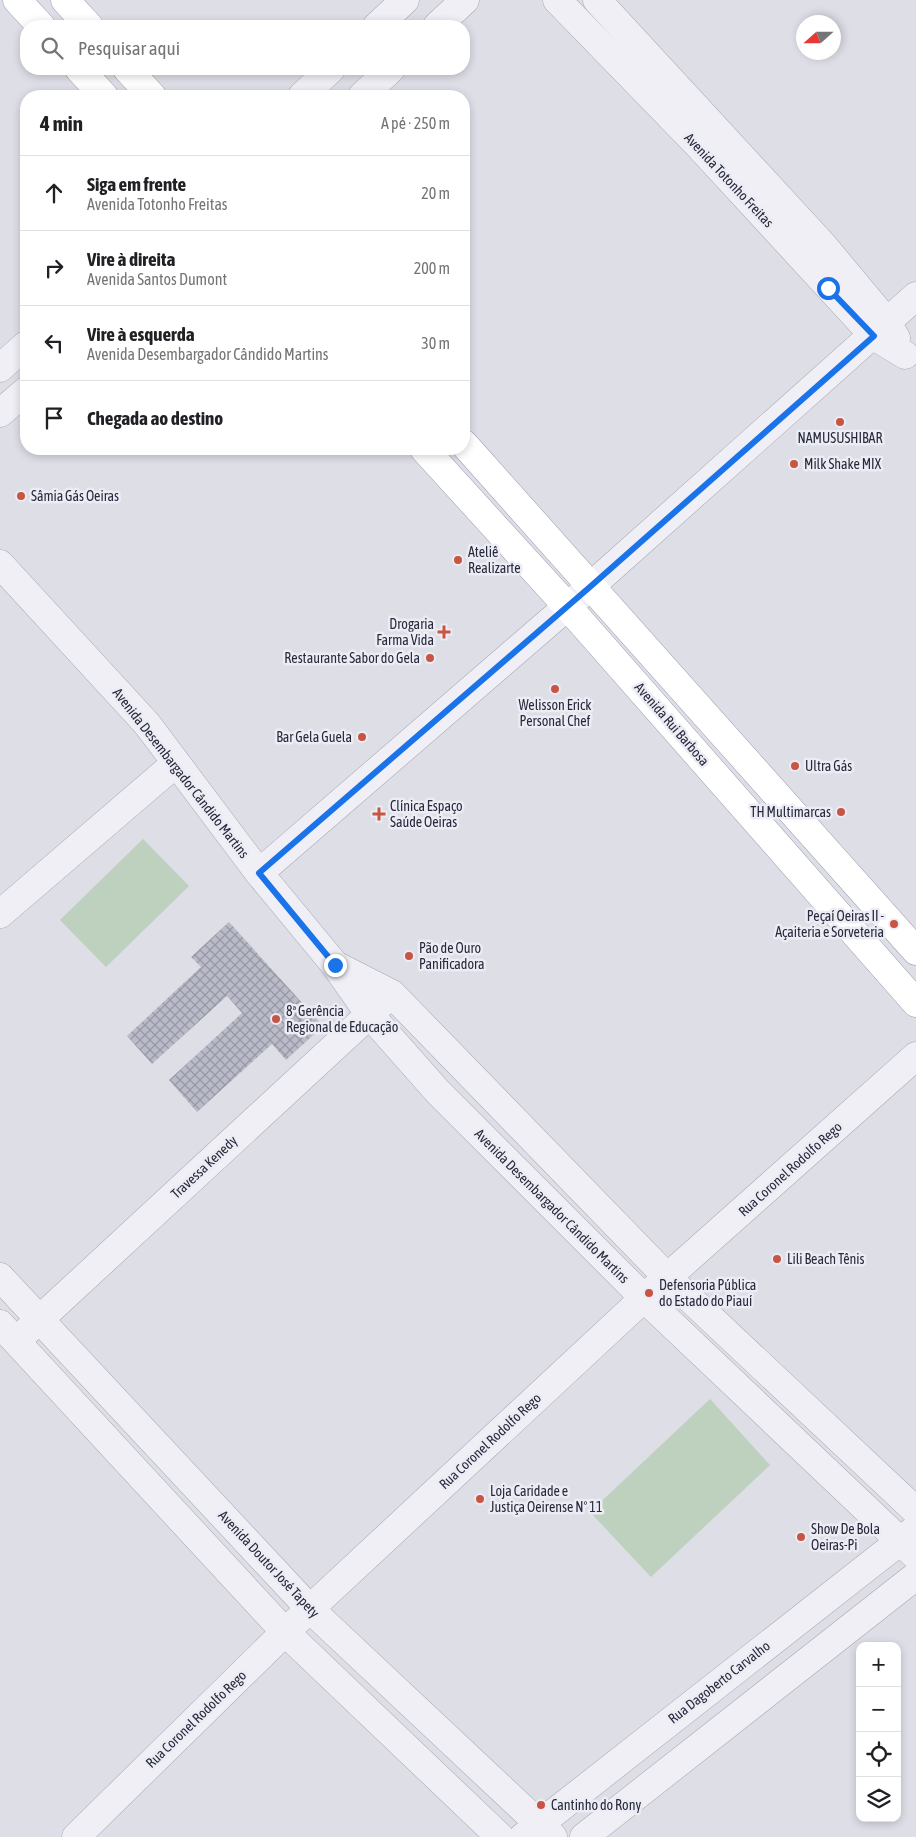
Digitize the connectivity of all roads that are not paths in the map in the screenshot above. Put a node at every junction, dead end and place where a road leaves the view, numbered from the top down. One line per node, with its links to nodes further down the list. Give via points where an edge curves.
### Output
1 (17, 0): 7 (main road)
2 (65, 0): 8 (main road)
3 (405, 0): 9 (street)
4 (465, 0): 10 (street)
5 (557, 0): 20 (street, Avenida Totonho Freitas)
6 (597, 0): 20 (street, Avenida Totonho Freitas, via 815,237)
7 (35, 20)
8 (83, 20)
9 (383, 20)
10 (443, 20)
11 (85, 75): 15 (main road)
12 (133, 75): 16 (main road)
13 (325, 75): 17 (street)
14 (385, 75): 18 (street)
15 (98, 90)
16 (146, 90)
17 (308, 90)
18 (368, 90)
19 (916, 296): 20 (street)
20 (881, 329): 22 (street, Avenida Totonho Freitas); 29 (street)
21 (20, 350): 23 (street)
22 (910, 361)
23 (0, 368)
24 (20, 396): 25 (street)
25 (0, 413)
26 (470, 451): 29 (main road)
27 (429, 455): 30 (main road, Avenida Rui Barbosa)
28 (0, 564): 33 (street, Avenida Desembargador Cândido Martins, via 147,724)
29 (591, 586): 30 (street); 31 (main road)
30 (567, 606): 32 (main road, Avenida Rui Barbosa); 34 (street)
31 (698, 706): 32 (main road); 36 (main road)
32 (674, 727): 39 (main road, Avenida Rui Barbosa)
33 (176, 764): 34 (street, Avenida Desembargador Cândido Martins); 35 (street)
34 (259, 873): 37 (street, Avenida Desembargador Cândido Martins)
35 (0, 914)
36 (916, 951)
37 (335, 965): 38 (street, Avenida Desembargador Cândido Martins); 40 (street, Avenida Desembargador Cândido Martins)
38 (392, 994): 40 (street, Travessa Kenedy); 43 (street, Avenida Desembargador Cândido Martins)
39 (916, 1003)
40 (370, 1015): 44 (street, Avenida Desembargador Cândido Martins, via 438,1092); 45 (street, Travessa Kenedy)
41 (916, 1056): 43 (street, Rua Coronel Rodolfo Rego)
42 (0, 1277): 45 (street, Avenida Doutor José Tapety)
43 (668, 1278): 44 (street, Rua Coronel Rodolfo Rego); 47 (street, Avenida Desembargador Cândido Martins)
44 (644, 1298): 48 (street, Avenida Desembargador Cândido Martins); 50 (street, Rua Coronel Rodolfo Rego)
45 (39, 1319): 46 (street, Travessa Kenedy); 50 (street, Avenida Doutor José Tapety)
46 (8, 1332): 51 (street)
47 (916, 1511)
48 (911, 1542): 52 (street, Rua Dagoberto Carvalho)
49 (916, 1576): 55 (street)
50 (310, 1609): 51 (street, Rua Coronel Rodolfo Rego); 52 (street, Avenida Doutor José Tapety)
51 (285, 1632): 53 (street, Rua Coronel Rodolfo Rego); 54 (street)
52 (539, 1832)
53 (76, 1837)
54 (500, 1837)
55 (584, 1837)

